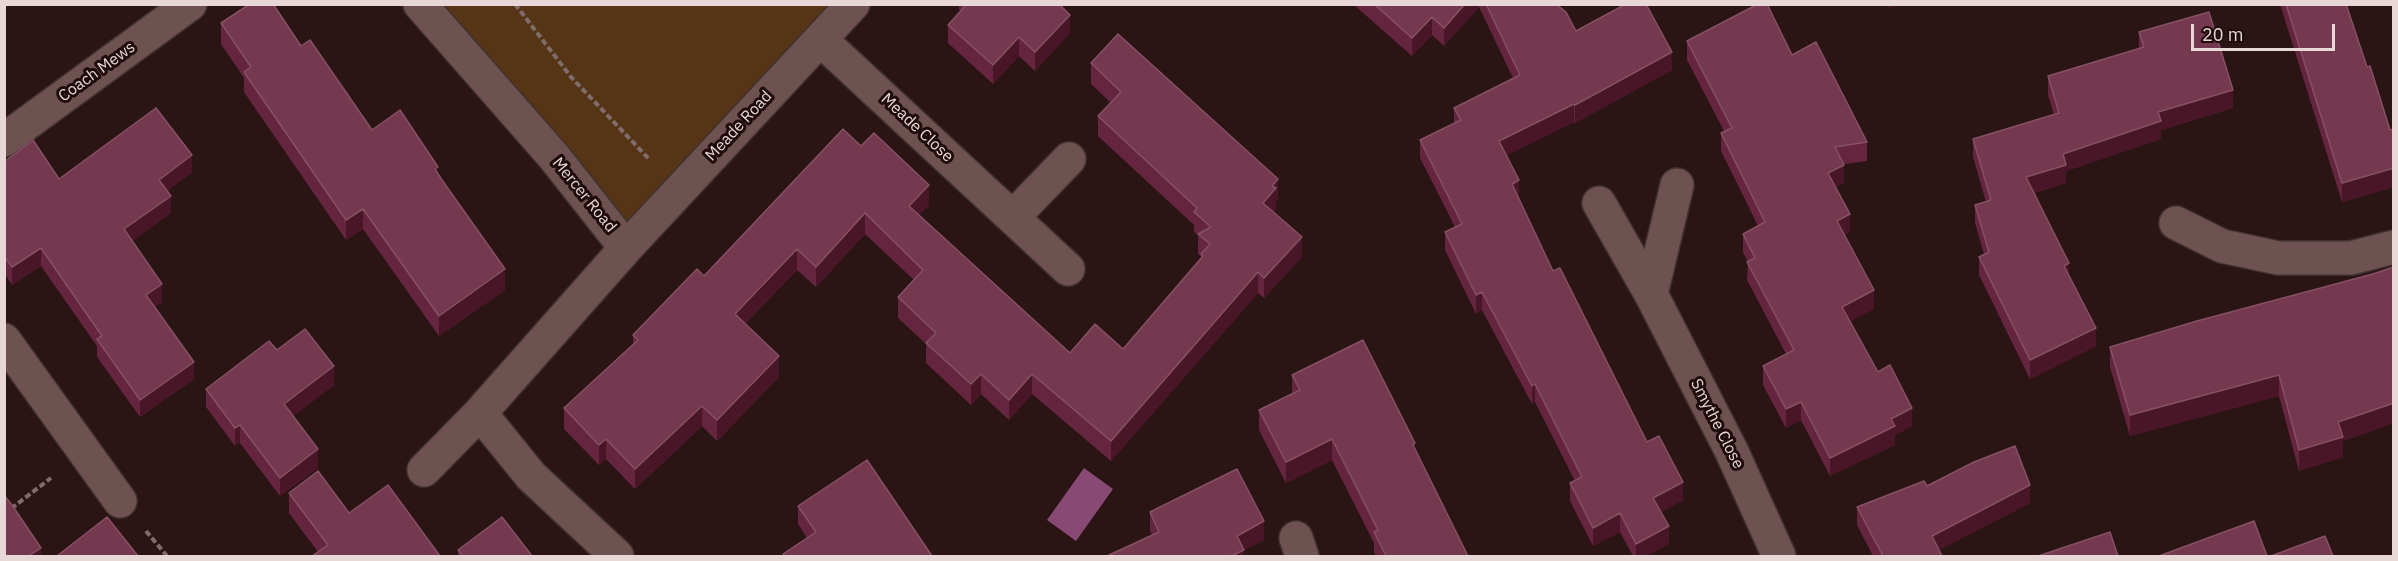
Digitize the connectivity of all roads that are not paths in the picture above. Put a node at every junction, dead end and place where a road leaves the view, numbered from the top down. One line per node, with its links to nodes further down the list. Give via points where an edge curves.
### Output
1 (190, 4): 5 (street, Coach Mews)
2 (420, 4): 12 (street, Mercer Road, via 555,158)
3 (853, 4): 4 (street, Meade Road)
4 (821, 40): 9 (street, Meade Close); 12 (street, Meade Road)
5 (4, 140)
6 (1069, 159): 9 (street)
7 (1677, 185): 14 (street)
8 (1599, 202): 14 (street, Smythe Close)
9 (1013, 217): 13 (street, Meade Close)
10 (2176, 222): 11 (street, via 2222,246 2278,258 2351,258)
11 (2394, 247)
12 (626, 248): 16 (street, Mercer Road)
13 (1068, 269)
14 (1651, 294): 20 (street, Smythe Close, via 1732,452)
15 (4, 340): 18 (street)
16 (480, 413): 17 (street, Mercer Road); 19 (street, via 531,476)
17 (424, 470)
18 (120, 501)
19 (617, 556)
20 (1779, 556)

